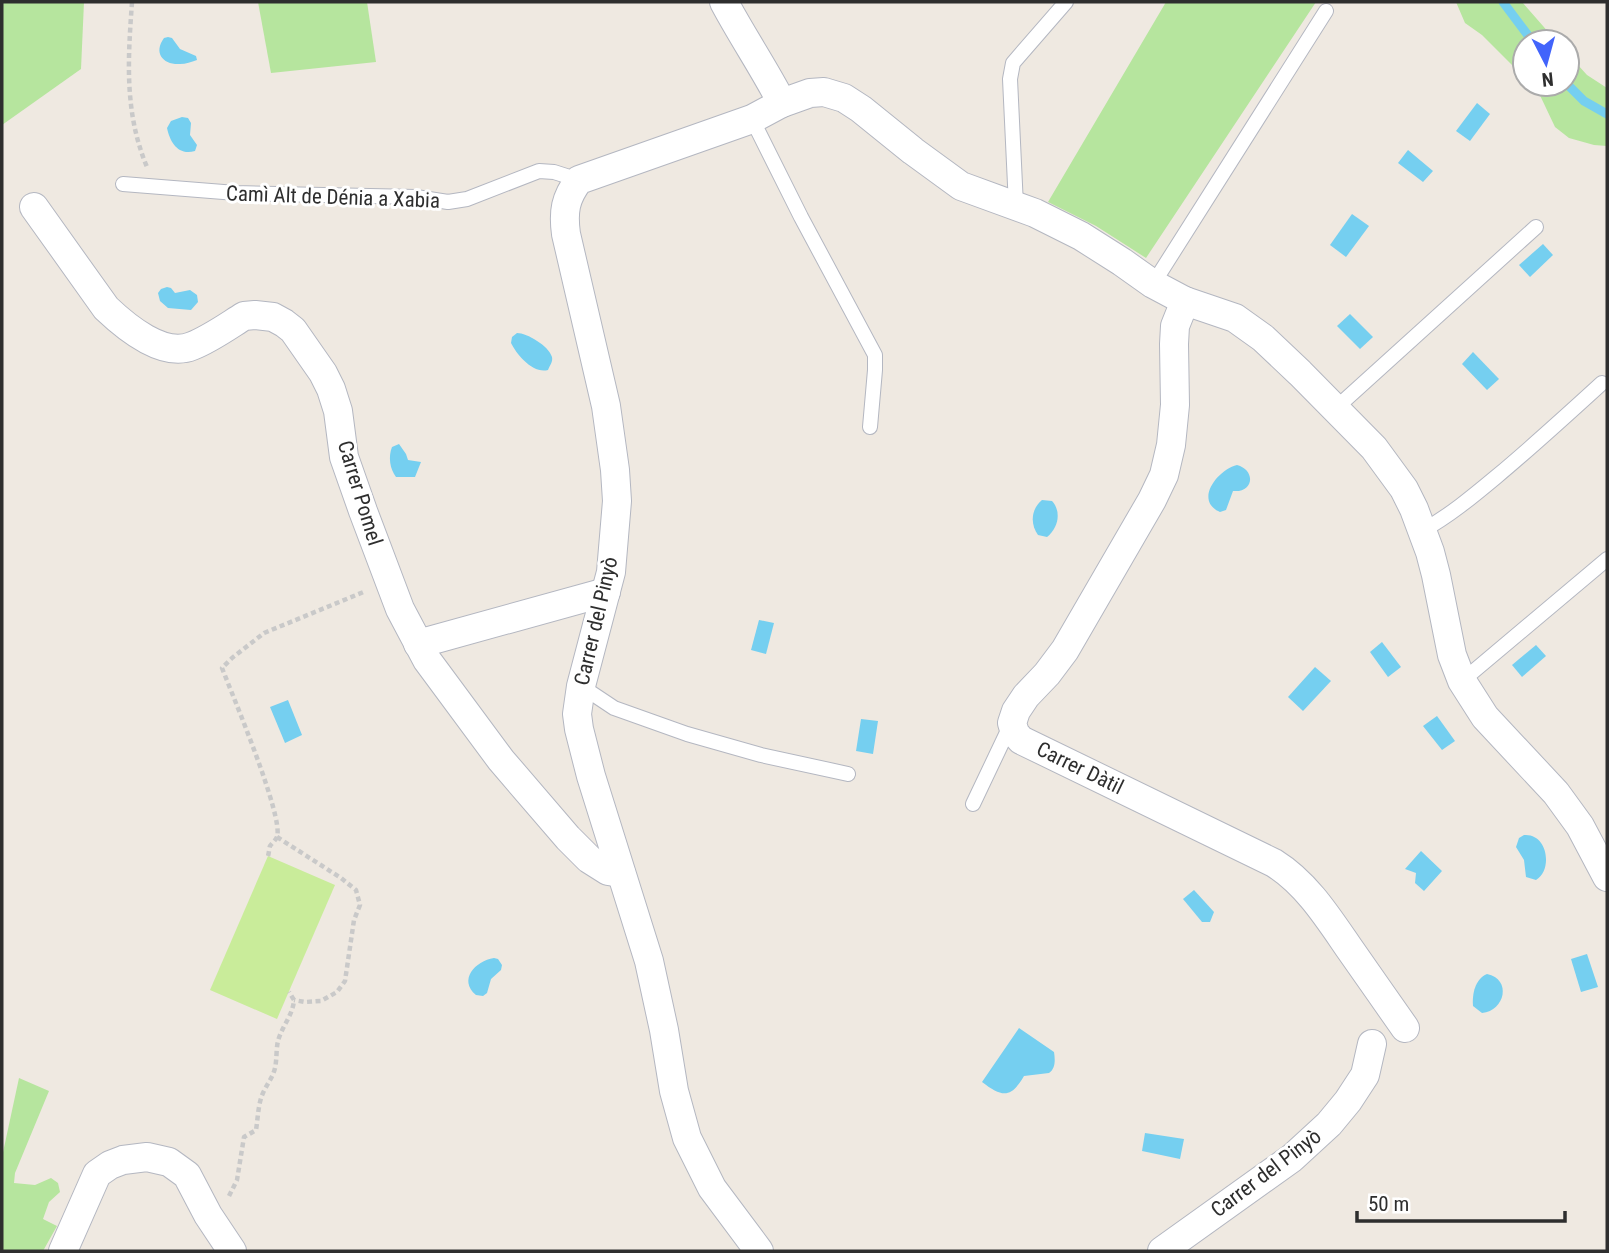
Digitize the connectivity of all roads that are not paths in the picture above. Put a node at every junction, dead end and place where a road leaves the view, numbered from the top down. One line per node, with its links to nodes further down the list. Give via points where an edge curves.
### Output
1 (724, 2): 4 (street)
2 (1066, 2): 8 (lane, via 1013,63)
3 (1326, 11): 11 (lane)
4 (782, 103): 5 (street); 8 (street, via 810,93 844,98 961,186)
5 (752, 119): 6 (street); 15 (lane, via 875,355)
6 (579, 180): 7 (lane, Camì Alt de Dénia a Xabia, via 539,172 454,202 416,197 236,194); 18 (street, Carrer del Pinyò, via 570,191 564,219 606,406 615,470 617,501)
7 (123, 184)
8 (1016, 206): 11 (street, via 1081,236)
9 (34, 207): 19 (street, Carrer Pomel, via 106,308 165,348 191,346 244,316 273,317 293,330 331,389 344,457 400,609)
10 (1536, 227): 14 (lane)
11 (1153, 284): 12 (street)
12 (1185, 301): 14 (street, via 1244,323); 22 (street, via 1175,326 1175,405 1164,475 1065,650 1026,696)
13 (1602, 383): 16 (lane, via 1512,465)
14 (1335, 409): 16 (street, via 1374,448 1414,509)
15 (870, 427)
16 (1422, 531): 20 (street)
17 (1607, 559): 20 (lane)
18 (606, 592): 19 (street); 21 (street, Carrer del Pinyò)
19 (418, 644): 25 (street, Carrer Pomel, via 500,760 568,838 589,859)
20 (1462, 681): 26 (street, via 1485,717 1556,793)
21 (581, 685): 23 (lane, via 614,708 687,734); 25 (street, Carrer del Pinyò, via 579,729)
22 (1012, 723): 24 (lane); 27 (street, Carrer Dàtil, via 1021,740 1287,871 1330,920)
23 (848, 774)
24 (973, 804)
25 (621, 873): 31 (street, Carrer del Pinyò, via 649,961 687,1138 712,1188)
26 (1607, 877)
27 (1405, 1028)
28 (1371, 1044): 32 (street, Carrer del Pinyò, via 1365,1075 1329,1124 1292,1158)
29 (63, 1251): 30 (street, via 97,1174 123,1160 147,1157 169,1162 187,1175)
30 (232, 1251)
31 (760, 1251)
32 (1162, 1251)

